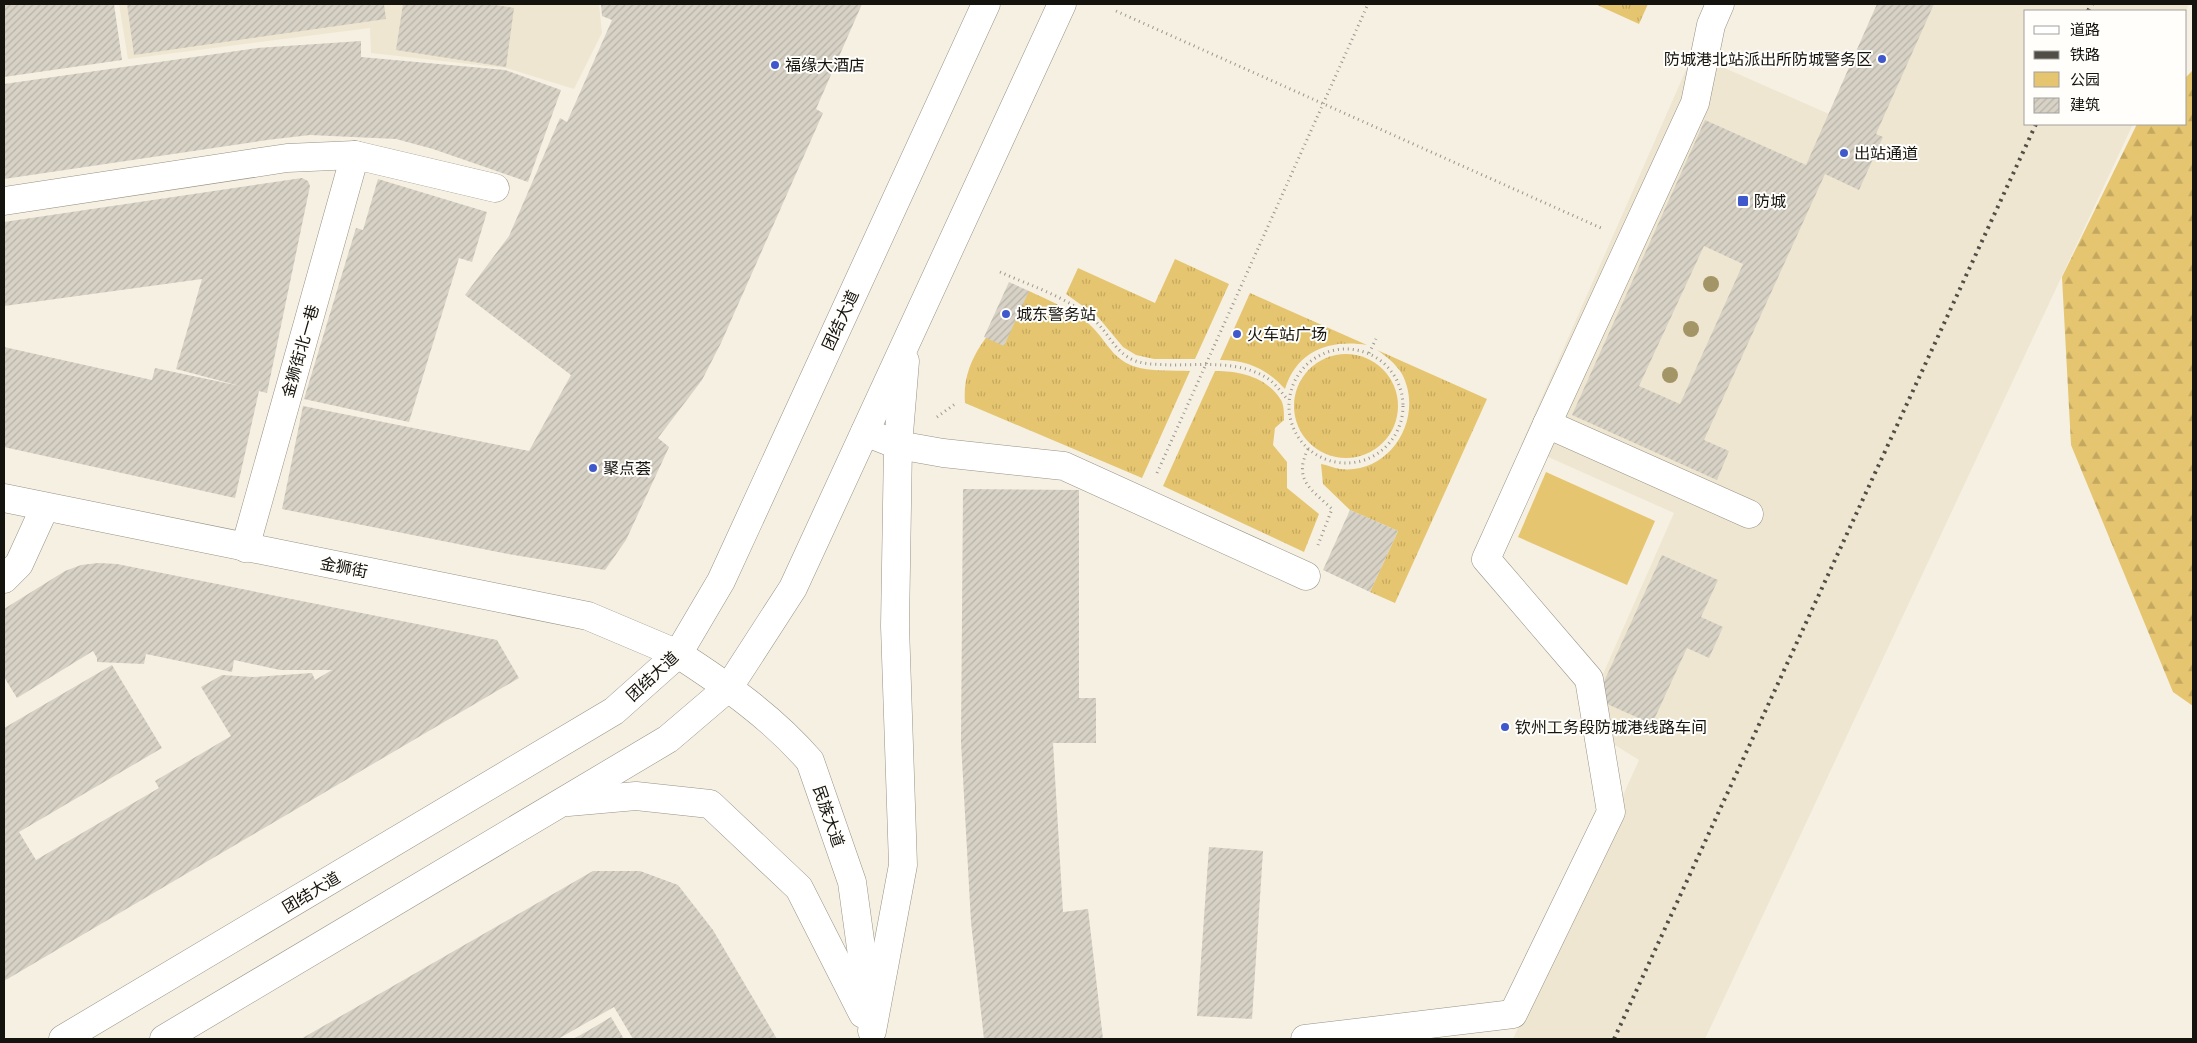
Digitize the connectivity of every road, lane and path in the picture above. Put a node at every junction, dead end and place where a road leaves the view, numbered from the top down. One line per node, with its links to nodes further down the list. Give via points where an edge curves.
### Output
1 (986, 4): 28 (main road, 团结大道, via 720,581)
2 (1062, 4): 13 (main road)
3 (1368, 4): 6 (path)
4 (1720, 4): 17 (main road, via 1711,25 1695,103)
5 (1116, 11): 6 (path)
6 (1323, 104): 10 (path); 15 (path)
7 (355, 154): 8 (main road); 9 (main road, via 287,158); 25 (main road, 金狮街北一巷)
8 (496, 188)
9 (4, 201)
10 (1570, 214)
11 (1000, 272): 15 (path, via 1076,307 1094,320 1118,352 1134,361)
12 (1376, 339): 14 (path)
13 (907, 341): 18 (main road); 19 (main road)
14 (1369, 353): 16 (path, via 1351,348 1334,349 1316,356 1293,383); 20 (path, via 1385,362 1403,393 1400,429 1390,444 1359,462 1341,463)
15 (1205, 365): 16 (path, via 1236,366 1255,372 1271,381); 22 (path)
16 (1288, 400): 20 (path, via 1296,435)
17 (1547, 424): 24 (main road); 34 (main road, via 1486,559 1589,678 1611,812 1513,1014)
18 (865, 432): 19 (main road); 29 (main road, via 793,588)
19 (898, 445): 22 (main road, via 1064,466); 31 (main road, via 895,626 903,866)
20 (1308, 449): 26 (path, via 1302,462 1304,482 1332,509)
21 (4, 498): 23 (main road, 金狮街)
22 (1144, 502): 26 (main road)
23 (45, 508): 25 (main road, 金狮街); 27 (main road, via 19,564)
24 (1749, 514)
25 (245, 548): 28 (main road, 金狮街, via 588,616)
26 (1306, 576)
27 (4, 579)
28 (678, 654): 29 (main road, 民族大道); 32 (main road, 团结大道, via 614,711)
29 (729, 687): 30 (main road, via 668,739); 31 (main road, 民族大道, via 810,760 852,882)
30 (564, 802): 31 (main road, via 636,796 710,804 799,888); 33 (main road)
31 (867, 1037)
32 (63, 1039)
33 (164, 1039)
34 (1304, 1039)

